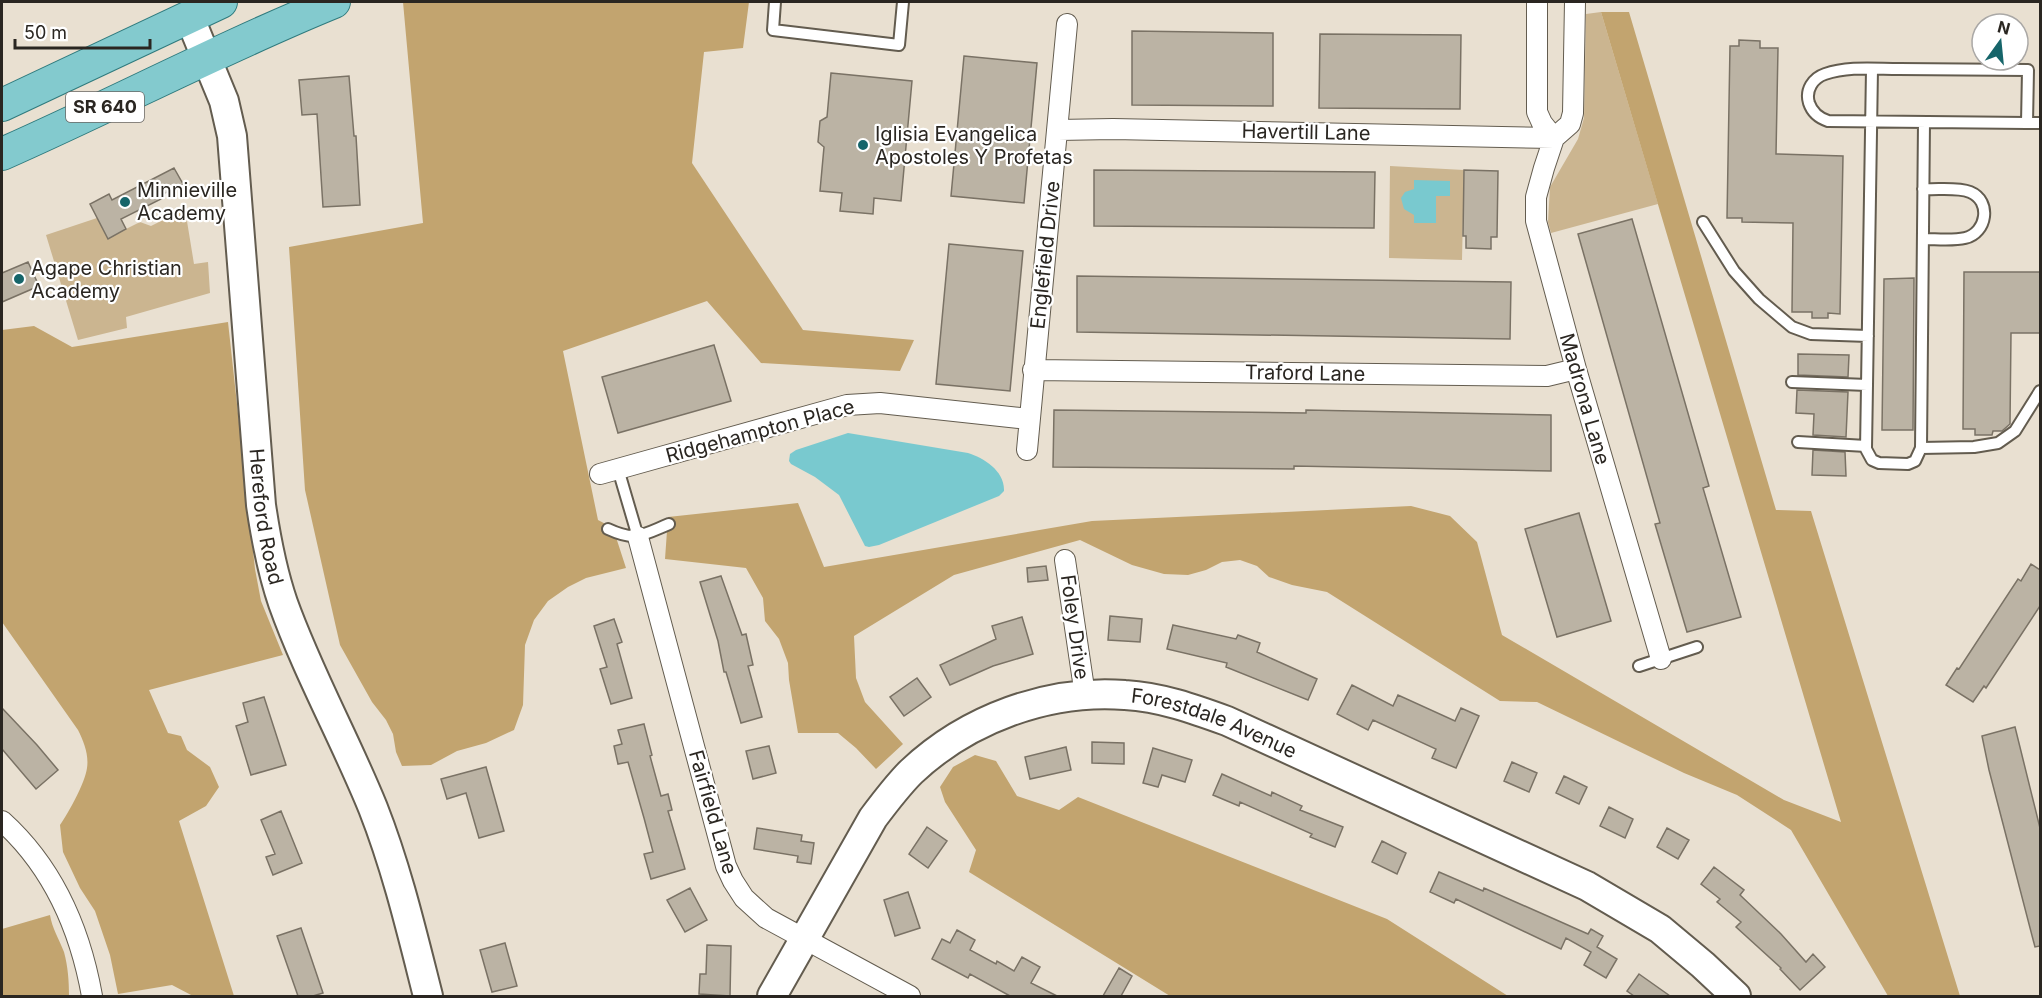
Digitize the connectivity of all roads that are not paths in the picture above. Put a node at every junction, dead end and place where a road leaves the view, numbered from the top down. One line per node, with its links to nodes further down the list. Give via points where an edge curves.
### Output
1 (221, 2): 7 (main road, SR 640)
2 (334, 2): 9 (main road, SR 640)
3 (775, 2): 4 (lane, via 773,30 898,45)
4 (903, 2)
5 (1537, 2): 17 (street, via 1537,112)
6 (1575, 2): 17 (street, Madrona Lane, via 1574,113 1570,124)
7 (186, 9): 9 (street, Hereford Road); 11 (main road, SR 640)
8 (1067, 24): 16 (street, Englefield Drive)
9 (207, 57): 18 (main road, SR 640); 45 (street, Hereford Road, via 232,136 261,505 269,558 297,637 380,827 404,900)
10 (1872, 69): 12 (lane); 12 (lane, via 1824,74 1811,85 1808,94 1812,110 1821,119); 14 (lane, via 2028,70)
11 (2, 105)
12 (1871, 122): 13 (lane); 22 (lane)
13 (1924, 122): 14 (lane); 19 (lane)
14 (2027, 123): 15 (lane)
15 (2040, 123)
16 (1058, 130): 17 (street, Havertill Lane); 24 (street, Englefield Drive)
17 (1554, 138): 23 (street, Madrona Lane, via 1539,183 1536,221)
18 (2, 154)
19 (1923, 189): 21 (lane); 21 (lane, via 1972,193 1980,199 1985,216 1981,228 1965,239)
20 (1703, 222): 22 (lane, via 1734,271 1792,327 1811,334)
21 (1923, 239): 31 (lane)
22 (1868, 336): 26 (lane)
23 (1576, 369): 24 (street, Traford Lane, via 1546,376); 39 (street, Madrona Lane)
24 (1034, 370): 28 (street, Englefield Drive)
25 (1792, 382): 26 (lane)
26 (1867, 385): 30 (lane)
27 (2040, 391): 31 (lane, via 2014,431 1998,443)
28 (1029, 420): 32 (street, Englefield Drive); 33 (street, Ridgehampton Place, via 880,403 847,405)
29 (1798, 442): 30 (lane)
30 (1866, 446): 31 (lane, via 1868,455 1878,463 1908,464 1915,461)
31 (1921, 448)
32 (1027, 450)
33 (609, 471): 36 (lane)
34 (669, 524): 36 (lane)
35 (608, 530): 36 (lane)
36 (638, 537): 43 (street, Fairfield Lane, via 729,873 756,910)
37 (1065, 560): 41 (street, Foley Drive)
38 (1696, 647): 39 (lane)
39 (1661, 659): 40 (lane)
40 (1639, 666)
41 (1085, 695): 43 (street, Forestdale Avenue, via 1057,698 997,716 967,731 912,771 873,818); 48 (street, Forestdale Avenue, via 1163,700 1227,721 1576,881 1660,929)
42 (2, 821): 44 (street, via 45,871 63,901 77,933)
43 (805, 939): 46 (street, Forestdale Avenue); 47 (street, Fairfield Lane)
44 (92, 996)
45 (428, 996)
46 (772, 996)
47 (910, 996)
48 (1736, 996)

